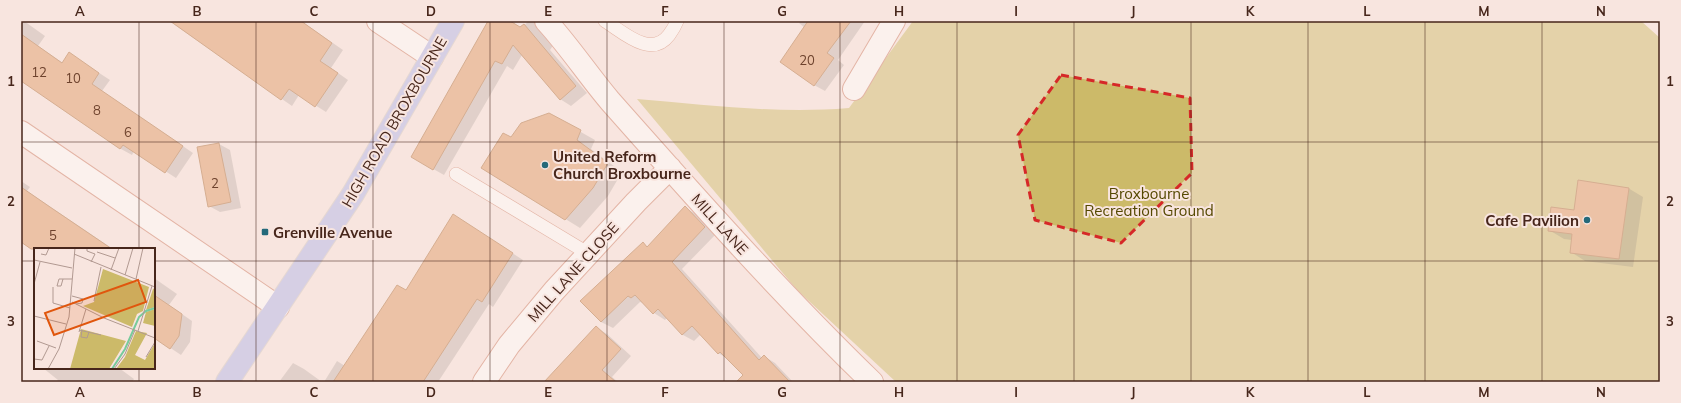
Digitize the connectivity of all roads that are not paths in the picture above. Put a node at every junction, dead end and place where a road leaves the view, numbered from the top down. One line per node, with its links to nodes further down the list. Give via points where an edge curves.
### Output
1 (378, 21): 7 (street)
2 (453, 21): 7 (main road, HIGH ROAD BROXBOURNE)
3 (605, 21): 4 (lane, via 641,44 652,45 669,36)
4 (677, 21)
5 (894, 21): 8 (street)
6 (553, 23): 10 (street, MILL LANE, via 601,90)
7 (432, 56): 13 (main road, HIGH ROAD BROXBOURNE, via 353,194)
8 (854, 90)
9 (21, 132): 13 (street)
10 (670, 168): 12 (street, MILL LANE CLOSE); 16 (street, MILL LANE, via 724,229)
11 (456, 174): 12 (lane)
12 (589, 254): 15 (street, MILL LANE CLOSE, via 509,345)
13 (278, 308): 14 (main road, HIGH ROAD BROXBOURNE)
14 (227, 382)
15 (484, 382)
16 (872, 382)

